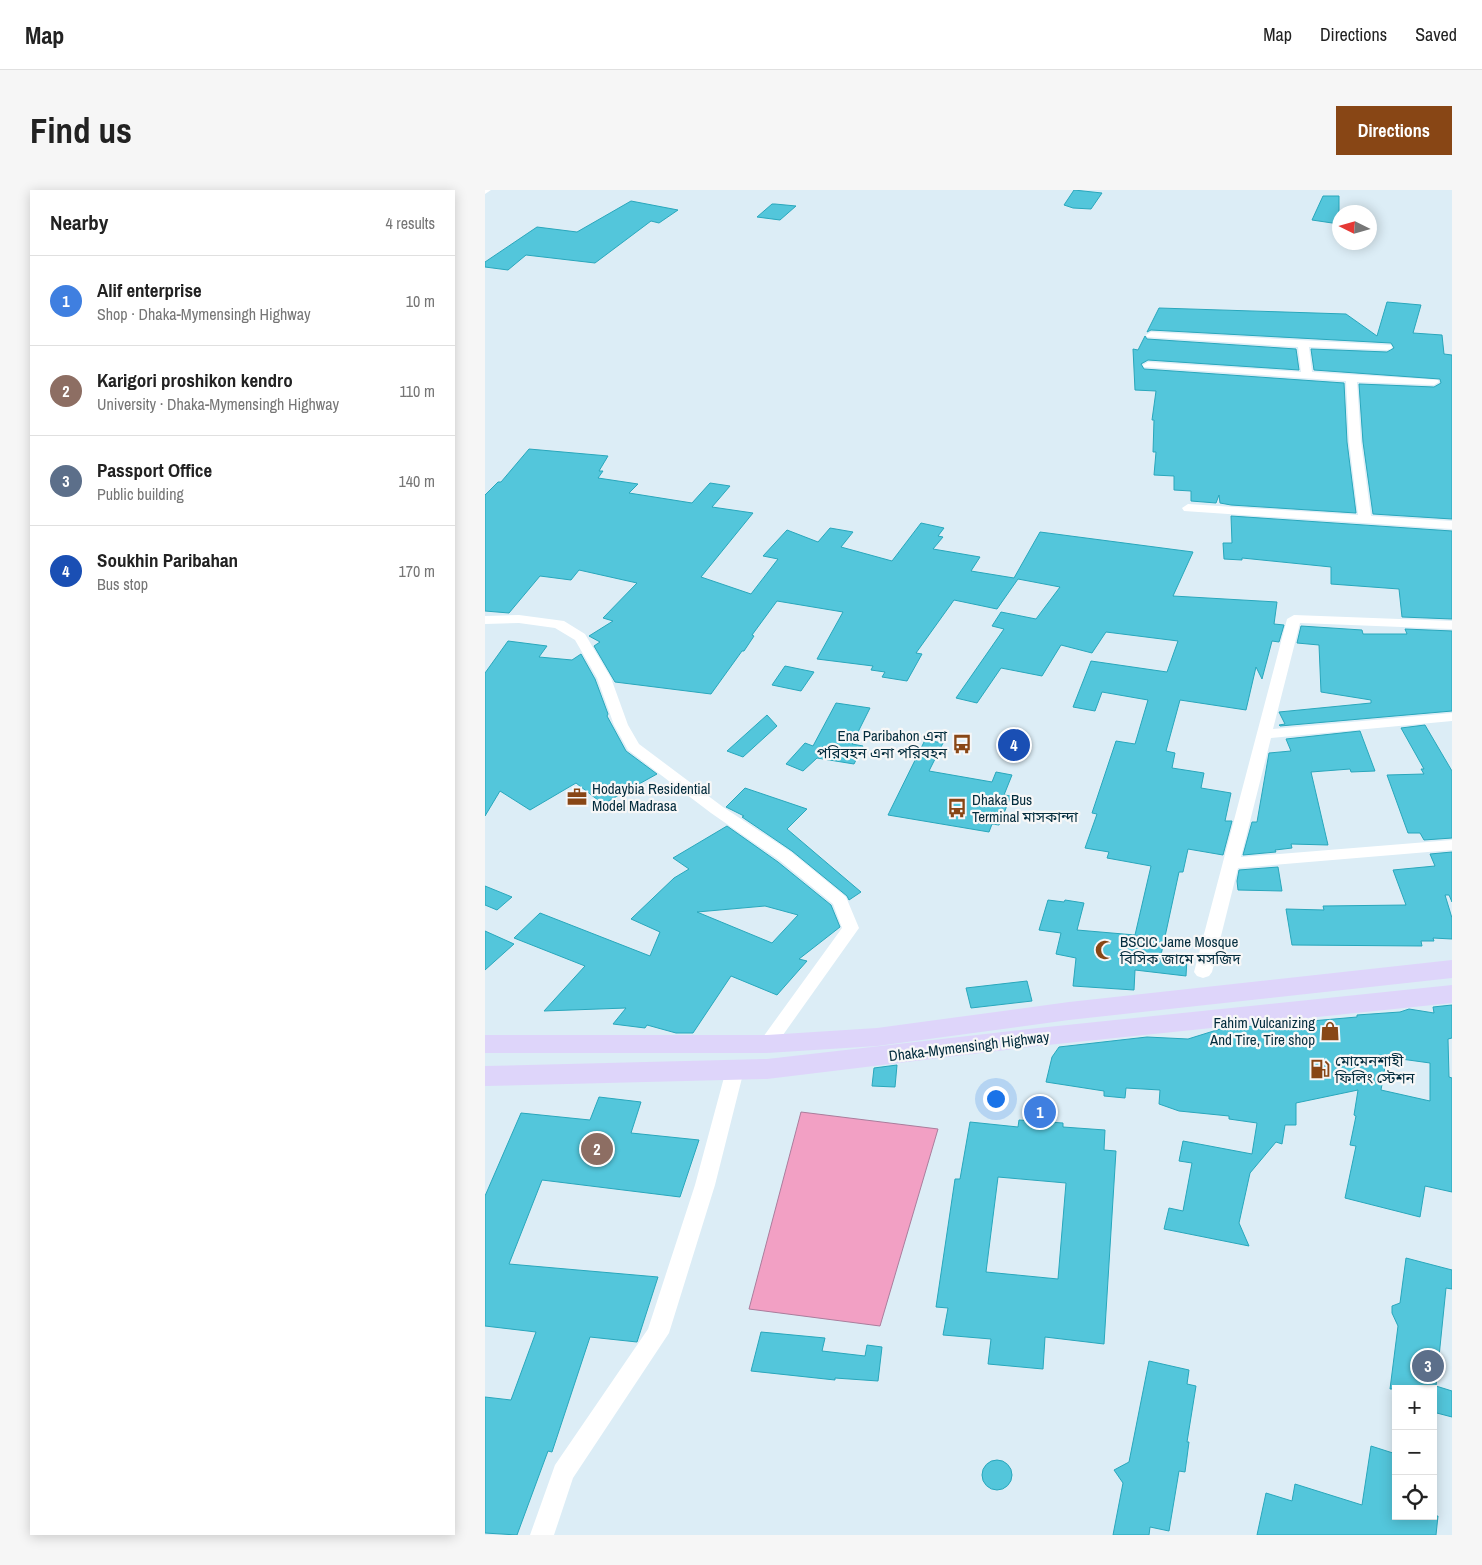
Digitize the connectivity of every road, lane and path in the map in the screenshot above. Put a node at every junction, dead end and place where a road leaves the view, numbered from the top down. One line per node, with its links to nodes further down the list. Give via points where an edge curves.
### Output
1 (1151, 336): 2 (street)
2 (1303, 344): 3 (street); 5 (street)
3 (1387, 347)
4 (1148, 365): 5 (street)
5 (1307, 375): 6 (street)
6 (1351, 378): 7 (street); 9 (street)
7 (1434, 382)
8 (1188, 508): 9 (street)
9 (1365, 520): 10 (street)
10 (1452, 525)
11 (485, 620): 21 (street, via 519,619 559,624 580,637 604,678 621,725 633,746 717,810 785,856 840,901 851,928)
12 (1452, 625): 14 (street, via 1294,619)
13 (1452, 718): 14 (street)
14 (1264, 734): 16 (street)
15 (1452, 845): 16 (street)
16 (1231, 864): 18 (street)
17 (1452, 970): 21 (main road, Dhaka-Mymensingh Highway, via 1069,1011 877,1037)
18 (1203, 972)
19 (1452, 994): 22 (main road, Dhaka-Mymensingh Highway, via 1038,1037 767,1070)
20 (485, 1044): 21 (main road, Dhaka-Mymensingh Highway)
21 (767, 1044)
22 (735, 1070): 23 (main road, Dhaka-Mymensingh Highway); 24 (street, via 705,1185 658,1333 563,1473)
23 (485, 1076)
24 (542, 1535)

